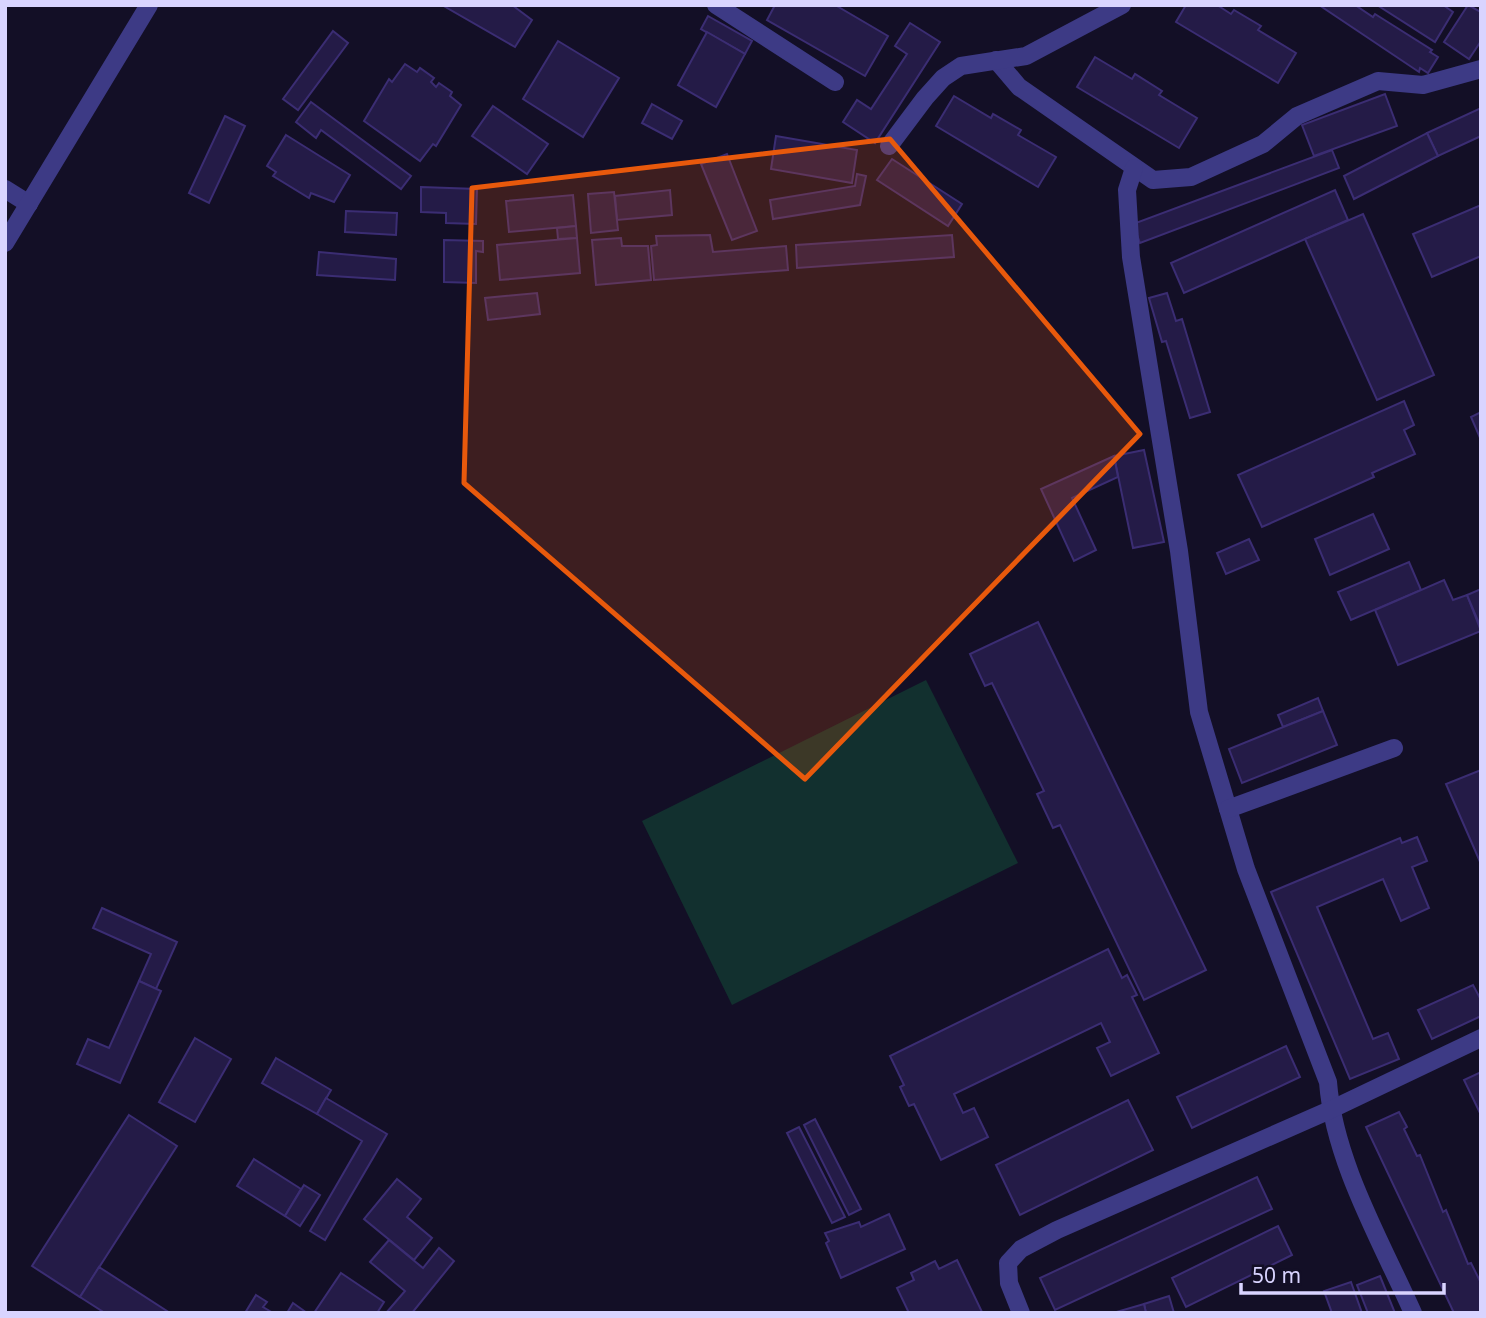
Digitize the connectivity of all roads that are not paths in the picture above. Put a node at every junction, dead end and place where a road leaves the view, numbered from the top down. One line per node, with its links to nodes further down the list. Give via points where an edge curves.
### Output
1 (149, 5): 10 (street)
2 (716, 5): 6 (street)
3 (1122, 5): 4 (street, via 1026,56)
4 (996, 60): 7 (street, via 961,66 943,78); 8 (street, via 1019,87)
5 (1481, 69): 8 (street, via 1423,85 1378,81 1297,116 1263,144 1191,177 1153,180)
6 (835, 82)
7 (889, 146)
8 (1134, 168): 13 (street, via 1127,190 1131,257 1179,551 1199,712)
9 (5, 189): 10 (street)
10 (29, 204): 11 (street)
11 (5, 243)
12 (1394, 748): 13 (street)
13 (1228, 809): 15 (street, via 1246,869 1328,1082)
14 (1481, 1038): 15 (street)
15 (1330, 1110): 16 (street, via 1021,1248 1008,1263 1009,1283); 17 (street, via 1340,1146)
16 (1021, 1313)
17 (1413, 1313)

